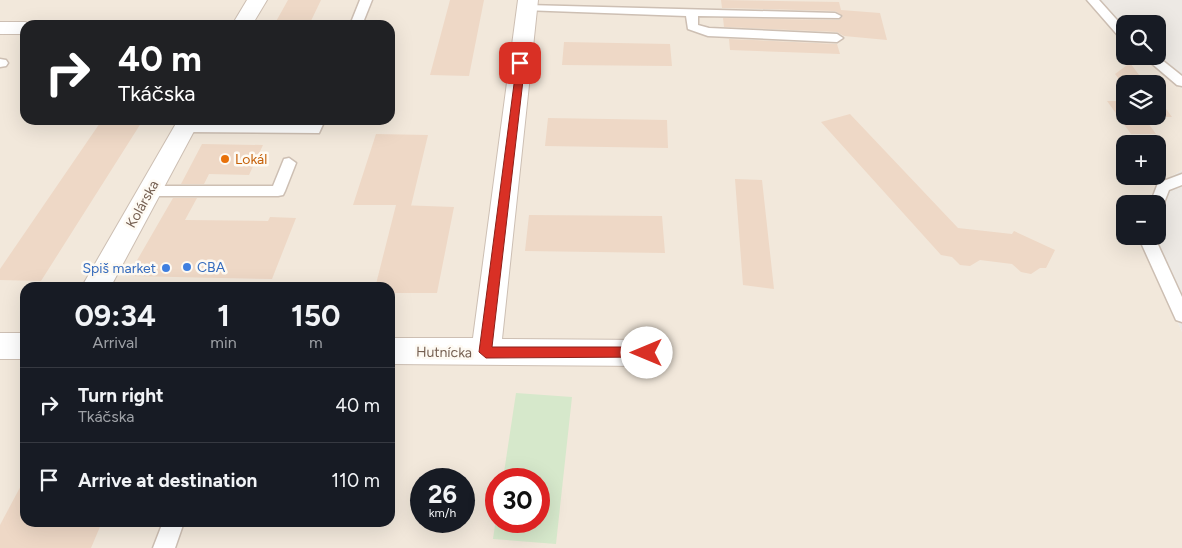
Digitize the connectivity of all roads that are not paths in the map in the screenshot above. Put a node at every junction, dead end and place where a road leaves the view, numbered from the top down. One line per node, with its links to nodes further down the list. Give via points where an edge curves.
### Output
1 (257, 0): 7 (street)
2 (366, 0): 8 (lane)
3 (1093, 0): 9 (lane)
4 (528, 4): 5 (lane); 28 (street)
5 (692, 11): 6 (lane); 12 (lane, via 692,27 708,32)
6 (835, 16)
7 (245, 20)
8 (358, 20)
9 (1116, 26)
10 (0, 28): 11 (street)
11 (20, 28)
12 (836, 38)
13 (1160, 65): 14 (lane)
14 (1182, 82)
15 (186, 125): 20 (street, Kolárska)
16 (223, 125): 17 (lane, via 314,130)
17 (316, 125)
18 (290, 163): 20 (lane, via 278,191)
19 (1182, 178): 21 (lane, via 1163,188)
20 (149, 191): 23 (street, Kolárska)
21 (1160, 195)
22 (1150, 245): 24 (lane)
23 (98, 282)
24 (1182, 315)
25 (0, 346): 26 (street)
26 (20, 346)
27 (395, 351): 28 (street, Hutnícka)
28 (486, 352): 29 (street, Hutnícka)
29 (647, 353)
30 (172, 527): 31 (lane)
31 (164, 548)

